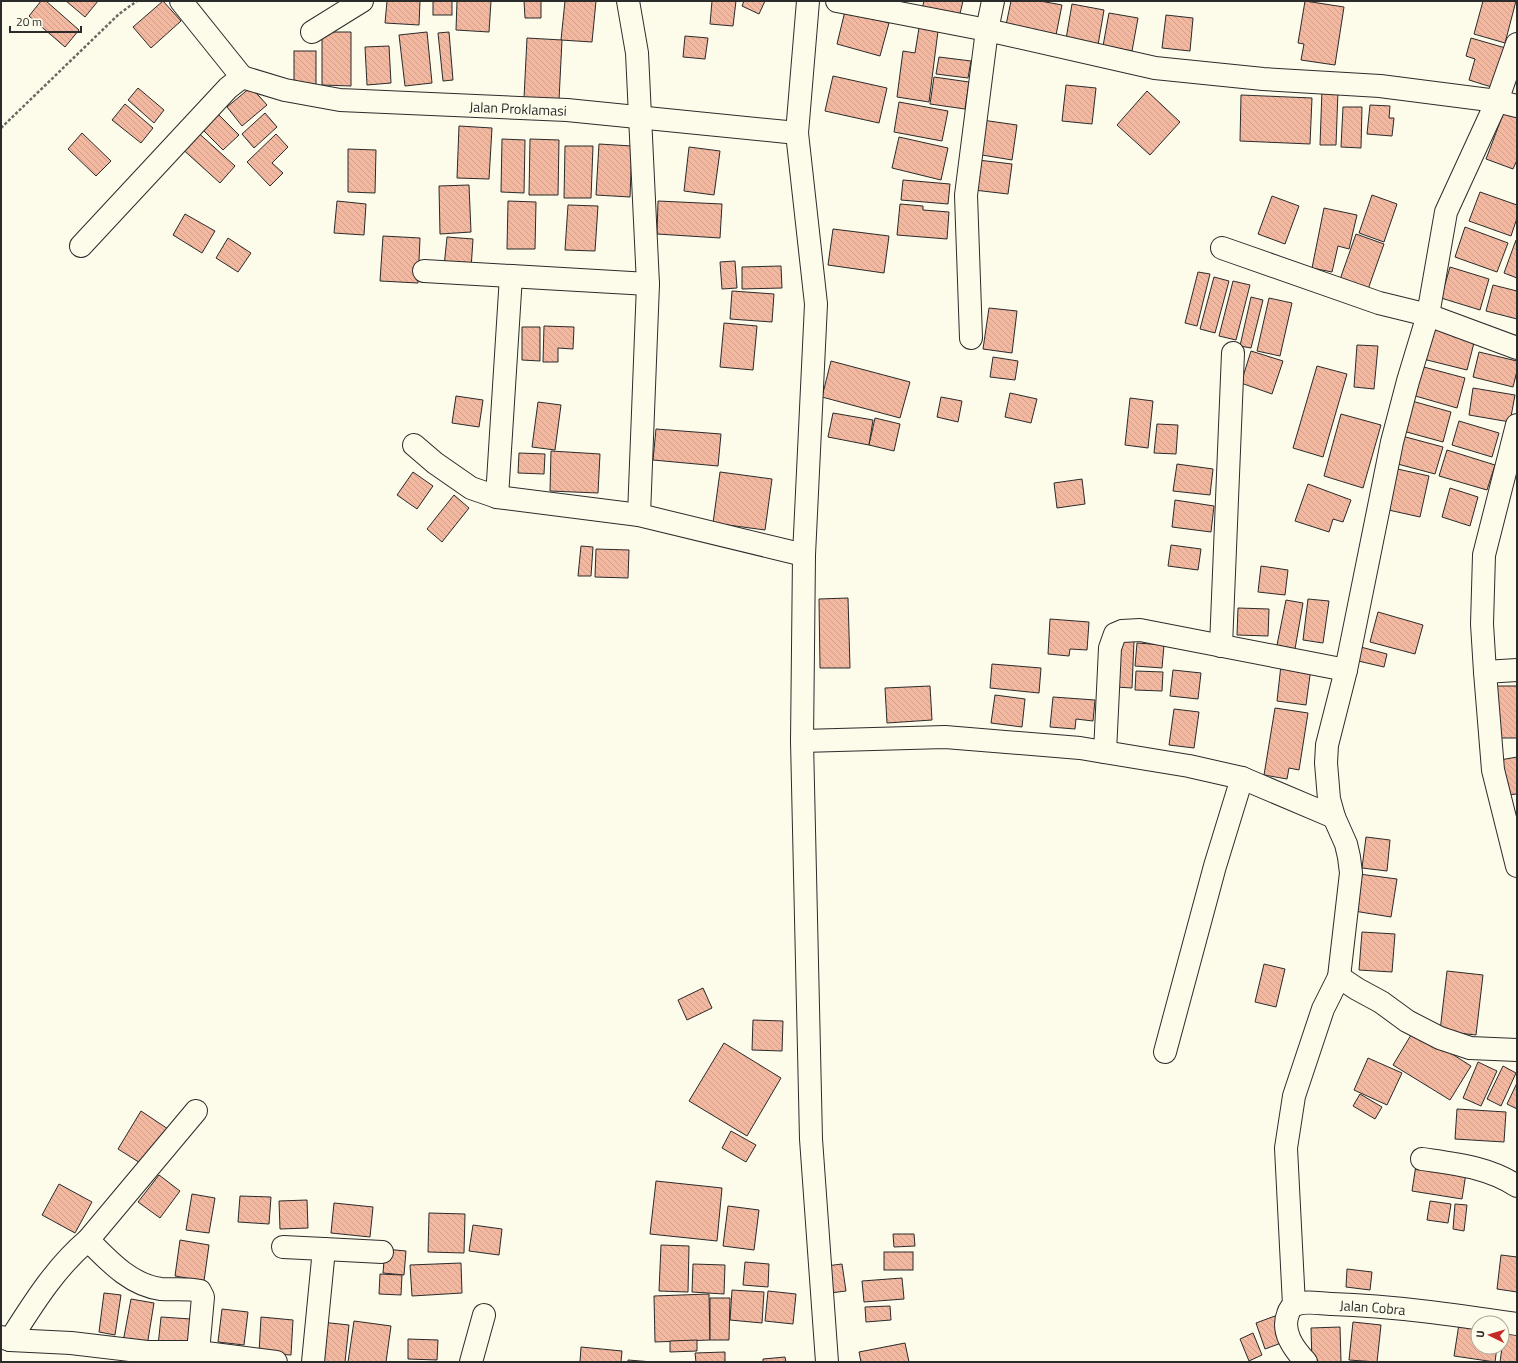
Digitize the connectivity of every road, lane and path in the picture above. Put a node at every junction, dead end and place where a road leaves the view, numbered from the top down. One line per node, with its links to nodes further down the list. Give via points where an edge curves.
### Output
1 (137, 1): 14 (path, via 119,14)
2 (181, 1): 11 (street)
3 (362, 1): 9 (street)
4 (628, 1): 13 (street, via 637,53)
5 (808, 1): 15 (street)
6 (837, 1): 8 (street)
7 (993, 1): 8 (street)
8 (988, 30): 12 (street, via 1155,68 1264,80 1380,86); 22 (street, via 966,195)
9 (312, 32)
10 (1517, 44): 12 (street)
11 (242, 77): 13 (street, Jalan Proklamasi, via 285,90 340,100 567,110); 16 (street, via 228,88)
12 (1507, 104): 21 (street, via 1446,212)
13 (640, 118): 15 (street, Jalan Proklamasi); 20 (street)
14 (1, 128)
15 (797, 133): 29 (street, via 816,304)
16 (81, 246)
17 (1222, 248): 21 (street, via 1379,303)
18 (424, 271): 19 (street)
19 (510, 276): 20 (street); 27 (street)
20 (648, 284): 28 (street)
21 (1428, 315): 23 (street); 31 (street, via 1392,442)
22 (972, 338)
23 (1517, 348)
24 (1233, 354): 30 (street)
25 (1517, 425): 33 (street, via 1484,555)
26 (414, 445): 27 (street, via 471,488)
27 (497, 497): 28 (street)
28 (639, 515): 29 (street)
29 (804, 555): 34 (street)
30 (1221, 646): 31 (street); 35 (street, via 1140,630 1115,634 1110,648)
31 (1346, 670): 37 (street, via 1327,745 1327,782)
32 (1517, 670): 33 (street)
33 (1484, 672): 38 (street, via 1493,770)
34 (802, 741): 35 (street, via 945,737); 57 (street, via 811,1139)
35 (1105, 752): 36 (street)
36 (1242, 778): 37 (street); 41 (street, via 1215,866)
37 (1334, 817): 39 (street, via 1346,844 1350,866)
38 (1517, 866)
39 (1339, 978): 40 (street, via 1381,1002 1407,1021 1440,1038 1470,1048); 49 (street, via 1324,1009 1294,1096 1286,1148)
40 (1517, 1050)
41 (1165, 1052)
42 (196, 1111): 45 (street)
43 (1422, 1159): 44 (street, via 1470,1166 1505,1178)
44 (1517, 1186)
45 (88, 1240): 52 (street, via 70,1255); 53 (street, via 109,1261 142,1284 160,1289 200,1291 203,1297)
46 (283, 1247): 47 (street)
47 (324, 1249): 48 (street); 55 (street)
48 (382, 1252)
49 (1294, 1305): 51 (street, Jalan Cobra, via 1348,1305 1426,1311); 58 (street, via 1288,1311 1285,1320 1286,1331 1297,1352)
50 (484, 1315): 56 (street)
51 (1517, 1324)
52 (5, 1338): 53 (street, via 147,1352)
53 (198, 1352): 54 (street)
54 (276, 1362)
55 (313, 1362)
56 (471, 1362)
57 (827, 1362)
58 (1306, 1362)

